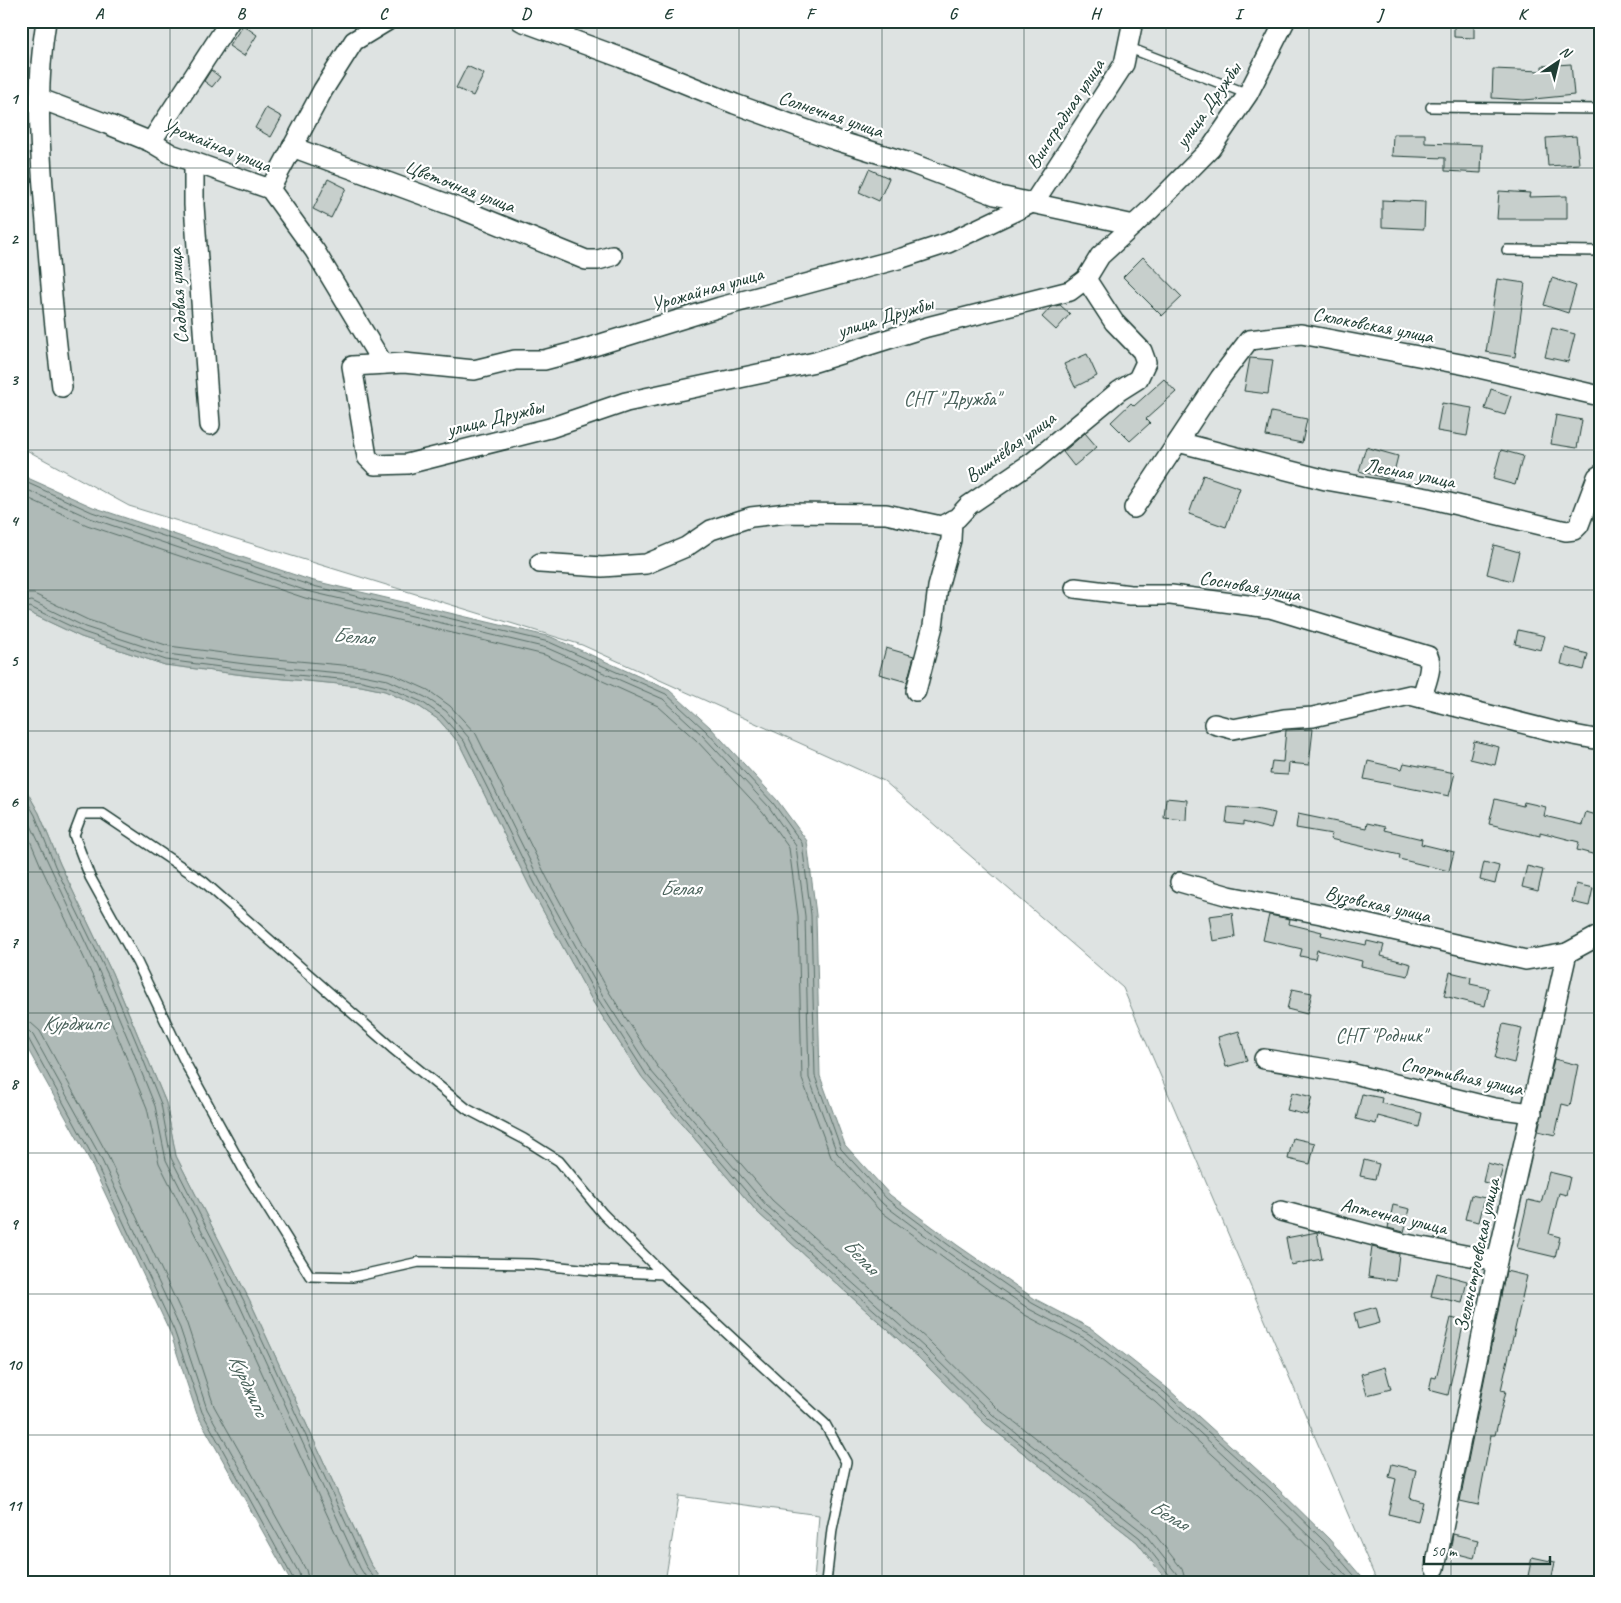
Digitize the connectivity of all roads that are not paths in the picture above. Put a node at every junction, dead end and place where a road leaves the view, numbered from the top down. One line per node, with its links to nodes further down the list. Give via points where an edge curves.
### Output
1 (46, 21): 9 (street)
2 (230, 21): 12 (street)
3 (387, 21): 13 (street, via 354,41)
4 (521, 21): 16 (street, Солнечная улица, via 835,140 913,164 995,195)
5 (1133, 21): 7 (street, Виноградная улица)
6 (1285, 21): 8 (street, улица Дружбы)
7 (1127, 47): 8 (lane, Виноградная улица); 16 (street, Виноградная улица, via 1124,64)
8 (1248, 94): 17 (street, улица Дружбы, via 1211,148)
9 (38, 98): 12 (street, Урожайная улица); 24 (street, via 40,153)
10 (1431, 107): 11 (lane)
11 (1600, 109)
12 (151, 142): 14 (street, Урожайная улица)
13 (292, 147): 15 (street); 20 (street, Цветочная улица, via 461,209 586,260)
14 (194, 163): 15 (street, Урожайная улица); 26 (street, Садовая улица, via 194,205)
15 (270, 189): 22 (street, Урожайная улица, via 316,251)
16 (1034, 202): 17 (street, Солнечная улица); 22 (street, Урожайная улица, via 957,239 911,256 720,307 544,360 515,360 474,370)
17 (1134, 225): 21 (street, улица Дружбы, via 1100,256)
18 (1507, 250): 19 (lane)
19 (1600, 251)
20 (612, 256)
21 (1086, 279): 23 (street, улица Дружбы, via 1070,291 927,327 815,362 626,402 550,428 407,464 375,465 367,457); 30 (street, Вишнёвая улица, via 1114,322 1142,351 1146,362 1138,379 1034,461)
22 (383, 364): 23 (street, Урожайная улица)
23 (352, 366)
24 (62, 387)
25 (1600, 396): 27 (street, Склоковская улица, via 1466,365 1301,334 1249,340)
26 (210, 425)
27 (1178, 442): 28 (street, Лесная улица, via 1326,480 1428,498 1566,531 1579,525); 29 (street, Склоковская улица)
28 (1600, 475)
29 (1134, 508)
30 (952, 520): 31 (street, via 941,526 886,514 787,512 751,517 711,530 686,547 646,564 602,567); 33 (street, via 952,540)
31 (540, 563)
32 (1075, 588): 34 (street, Сосновая улица, via 1130,595 1171,595 1270,608 1428,656 1429,671)
33 (916, 691)
34 (1422, 698): 35 (street, via 1410,695 1313,717 1233,729); 36 (street)
35 (1214, 724)
36 (1600, 740)
37 (1180, 882): 39 (street, Вузовская улица, via 1229,896 1526,960)
38 (1600, 935): 39 (street, Вузовская улица)
39 (1567, 953): 41 (street, Зеленстроевская улица)
40 (1264, 1059): 41 (street, Спортивная улица, via 1346,1072 1494,1108)
41 (1532, 1113): 43 (street, Зеленстроевская улица)
42 (1281, 1211): 43 (street, Аптечная улица, via 1401,1243)
43 (1497, 1261): 45 (street, Зеленстроевская улица)
44 (663, 1274): 44 (lane, via 603,1214 559,1161 467,1109 392,1048 204,882 103,814 82,814 74,835 90,877 137,962 186,1066 244,1170 310,1276 353,1277 419,1262 532,1264); 46 (lane, via 825,1424 846,1462 832,1529)
45 (1435, 1568)
46 (826, 1582)

